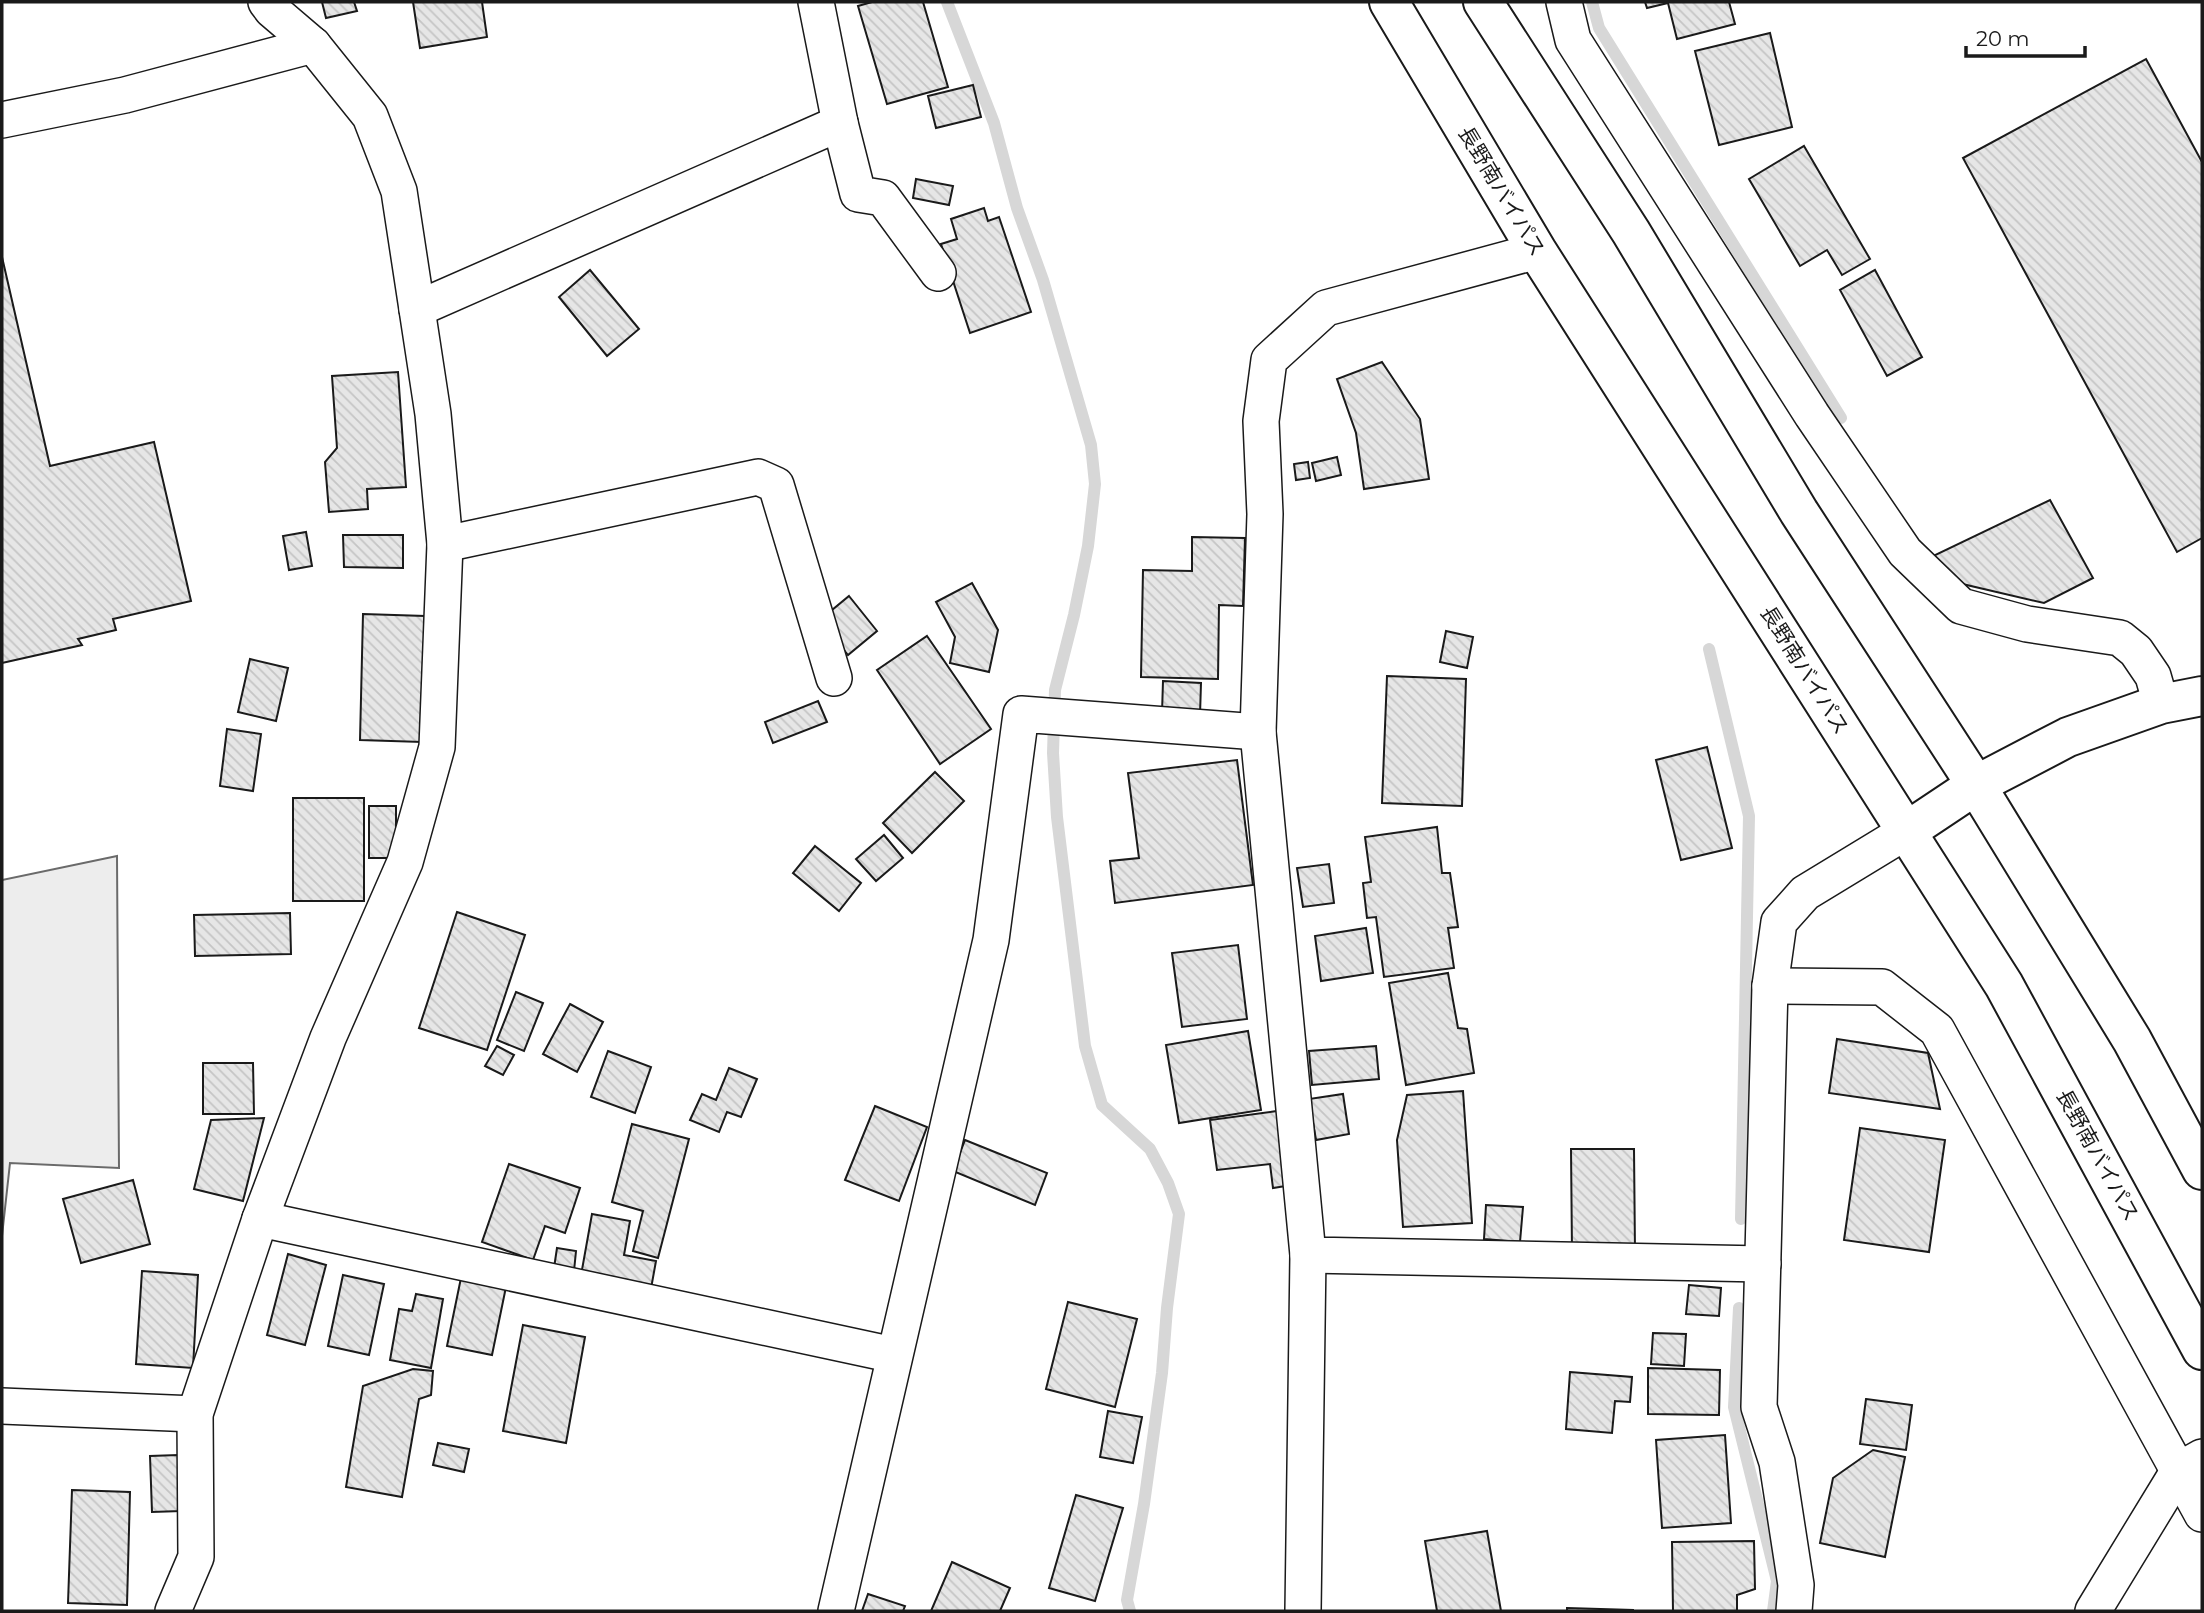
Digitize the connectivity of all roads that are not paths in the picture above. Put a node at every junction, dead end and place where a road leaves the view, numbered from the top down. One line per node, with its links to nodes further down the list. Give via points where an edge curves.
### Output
1 (266, 2): 6 (street)
2 (816, 2): 8 (street)
3 (1389, 2): 9 (main road, 長野南バイパス)
4 (1483, 2): 17 (main road, via 1631,232 1799,512)
5 (1564, 2): 15 (street, via 1573,40 1905,552 1961,606 2026,624 2120,638 2136,651 2152,676)
6 (313, 45): 7 (street, via 125,94); 11 (street, via 370,116 399,191)
7 (2, 120)
8 (840, 122): 10 (street, via 858,194 883,198); 11 (street)
9 (1537, 251): 16 (street, via 1326,309 1269,360 1261,421 1265,514); 18 (main road, 長野南バイパス)
10 (938, 273)
11 (416, 309): 12 (street, via 433,414)
12 (445, 544): 13 (street, via 758,477 776,485); 21 (street, via 437,747 405,862 328,1038)
13 (834, 678)
14 (2202, 696): 15 (main road)
15 (2161, 704): 17 (main road, via 2068,737)
16 (1258, 732): 22 (street); 25 (street, via 1021,714 991,940)
17 (1976, 785): 18 (main road); 20 (main road, via 2132,1040)
18 (1907, 831): 19 (street, via 1805,893 1779,922); 24 (main road, 長野南バイパス, via 2004,985)
19 (1770, 986): 23 (street); 28 (street, via 1882,987 1937,1030)
20 (2202, 1170)
21 (260, 1219): 25 (street); 27 (street)
22 (1308, 1255): 23 (street); 32 (street)
23 (1763, 1264): 33 (street, via 1759,1407 1777,1462 1796,1585)
24 (2202, 1350)
25 (894, 1354): 31 (street)
26 (2, 1406): 27 (street)
27 (195, 1414): 30 (street, via 196,1558)
28 (2190, 1463): 29 (street); 34 (street)
29 (2202, 1514)
30 (173, 1611)
31 (836, 1611)
32 (1303, 1611)
33 (1794, 1611)
34 (2093, 1611)

